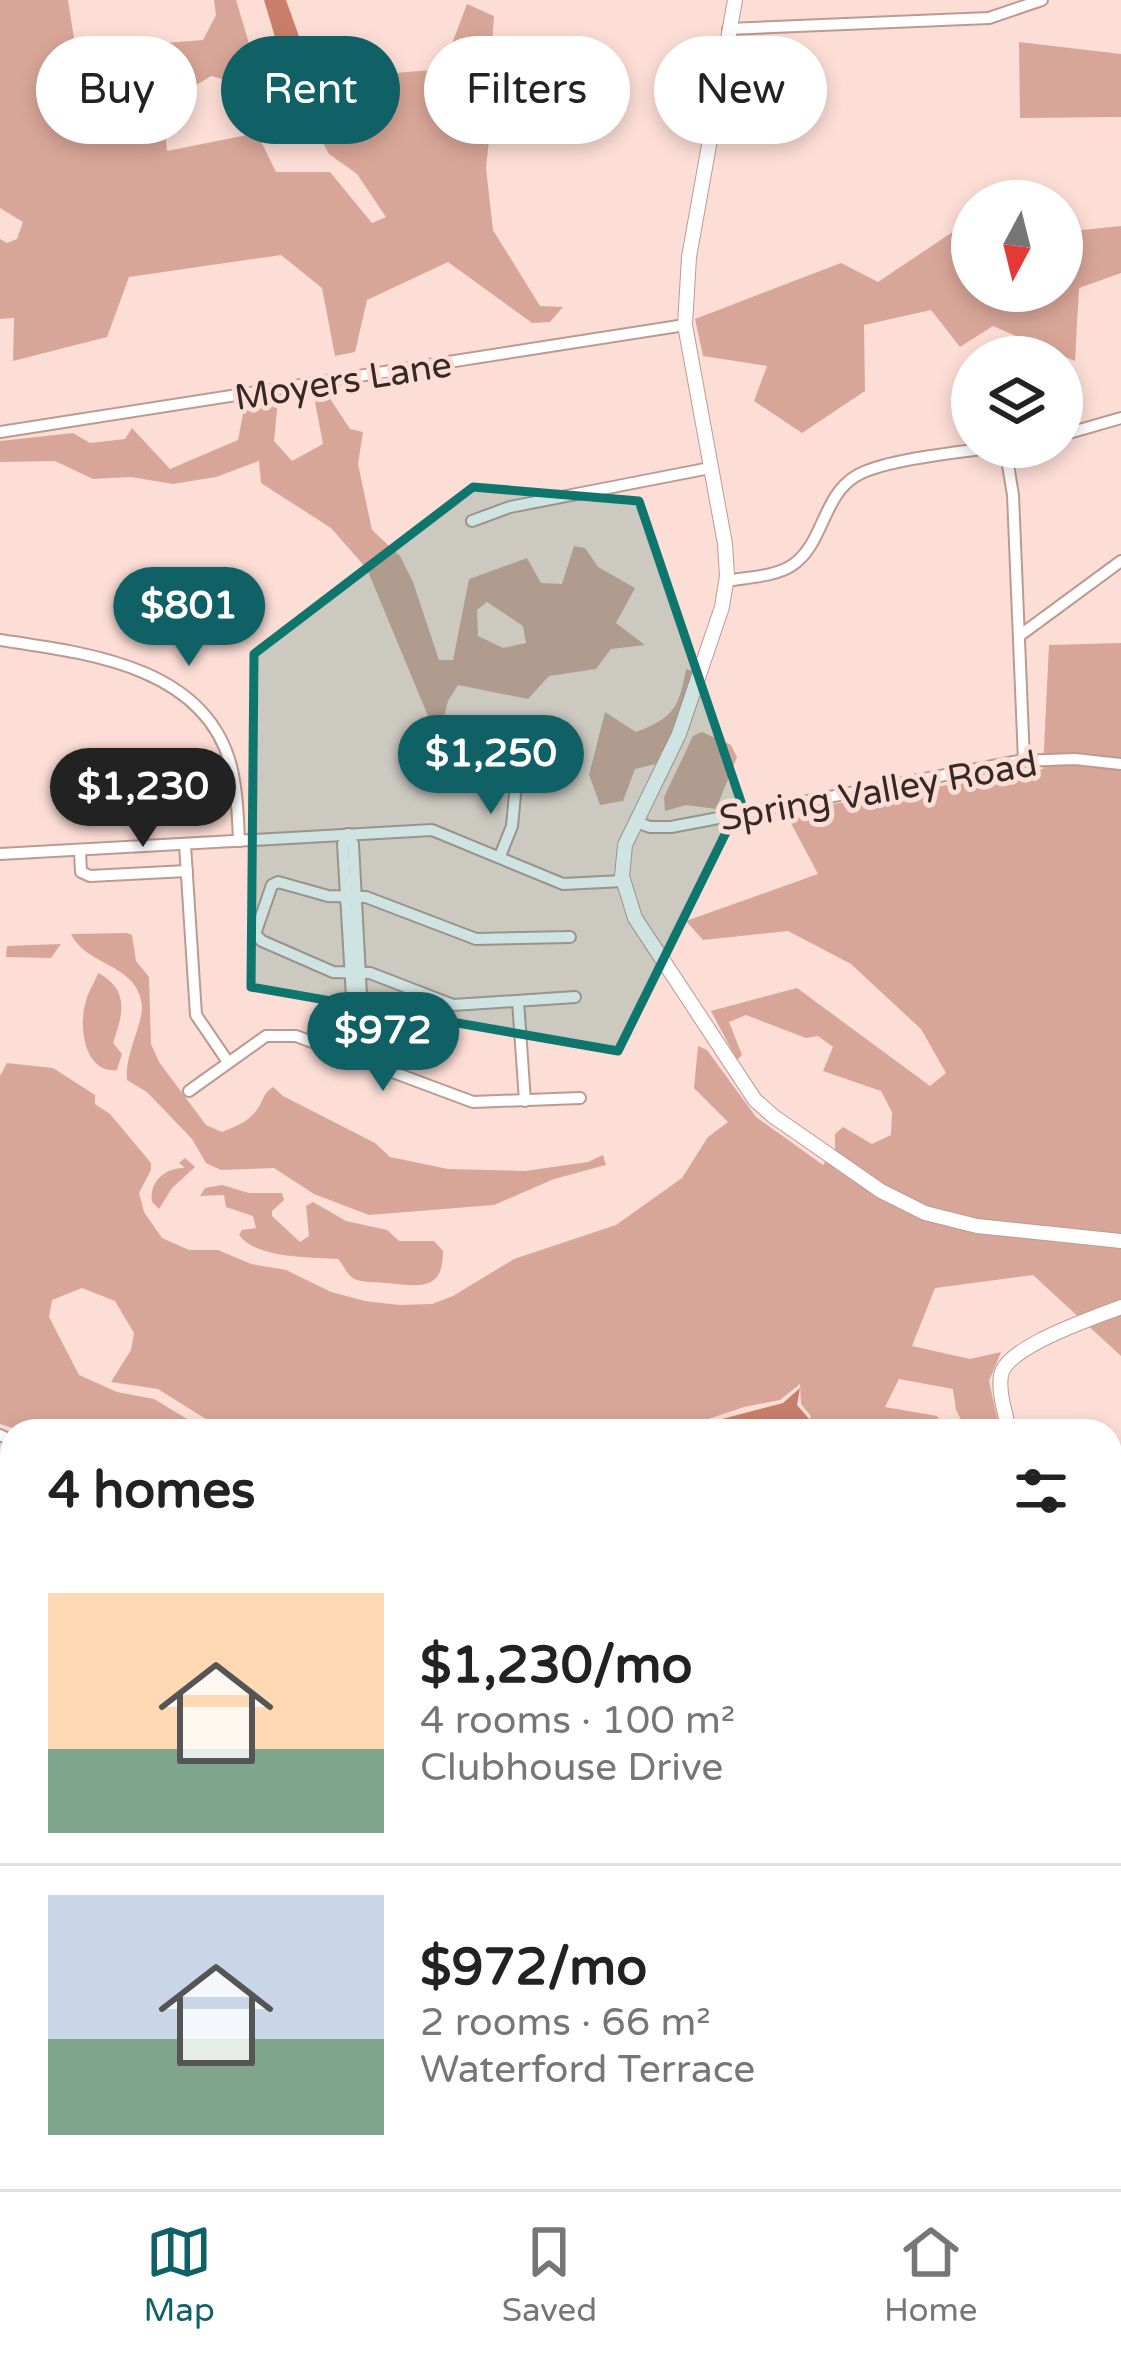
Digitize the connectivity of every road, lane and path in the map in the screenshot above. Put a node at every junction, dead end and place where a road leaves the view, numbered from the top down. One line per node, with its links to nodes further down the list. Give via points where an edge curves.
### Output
1 (735, 0): 3 (main road)
2 (1042, 0): 3 (street, via 989,18)
3 (728, 29): 4 (main road)
4 (685, 326): 7 (street, Moyers Lane); 9 (main road)
5 (1121, 418): 6 (street)
6 (1083, 429)
7 (0, 432)
8 (951, 455): 13 (street, via 861,473 836,494 798,561)
9 (710, 468): 11 (street); 13 (main road)
10 (1008, 468): 14 (street)
11 (472, 521)
12 (1121, 561): 14 (street)
13 (727, 581): 19 (main road, via 682,728)
14 (1019, 635): 16 (street)
15 (0, 640): 21 (street, via 140,670 185,695 230,763)
16 (1024, 761): 17 (street, Spring Valley Road); 19 (street, Spring Valley Road, via 671,827)
17 (1121, 764)
18 (516, 784): 25 (street)
19 (636, 822): 27 (main road, via 623,852)
20 (348, 834): 21 (street); 25 (street, via 432,830); 28 (street)
21 (239, 841): 22 (street)
22 (185, 845): 23 (street); 26 (street)
23 (80, 850): 24 (street); 26 (street, via 81,872 90,876)
24 (0, 854)
25 (500, 856): 27 (street, via 570,886)
26 (187, 871): 34 (street, via 196,1015)
27 (623, 881): 38 (main road, via 635,918 772,1116 925,1213)
28 (351, 897): 29 (street, via 476,939); 30 (street); 30 (street, via 278,882 256,934 333,972)
29 (570, 937)
30 (355, 973): 32 (street, via 453,1005); 33 (street)
31 (575, 997): 32 (street)
32 (518, 1001): 37 (street)
33 (346, 1055): 34 (street, via 277,1034); 37 (street, via 473,1102)
34 (228, 1062): 35 (street)
35 (189, 1091)
36 (580, 1097): 37 (street)
37 (525, 1101)
38 (1121, 1241)
39 (1121, 1307): 40 (main road, via 1010,1359 1000,1383)
40 (1007, 1419)

